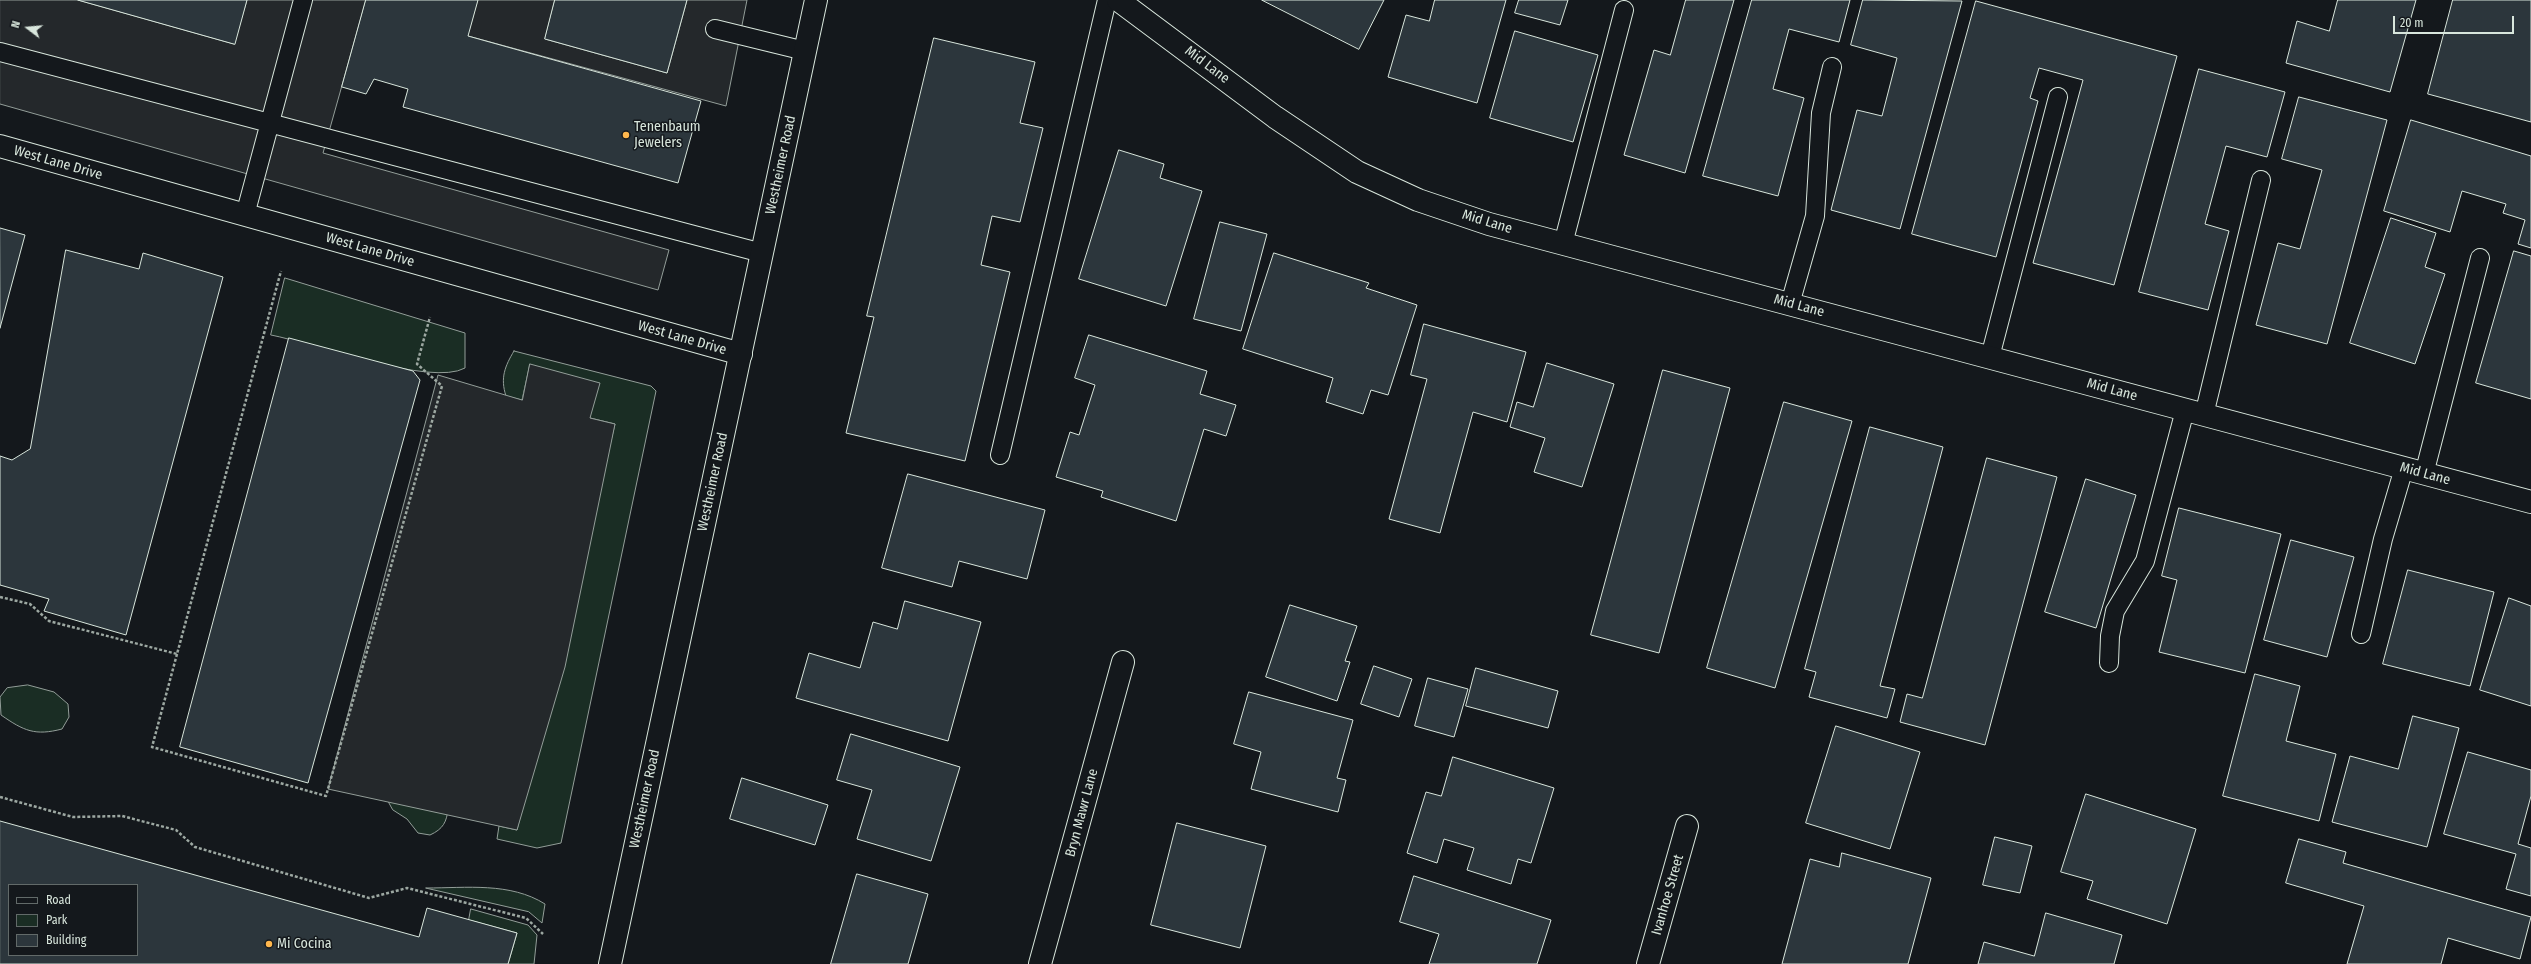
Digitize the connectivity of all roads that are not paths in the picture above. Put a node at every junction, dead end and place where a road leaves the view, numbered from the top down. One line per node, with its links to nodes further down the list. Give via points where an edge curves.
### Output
1 (303, 0): 10 (lane)
2 (816, 0): 6 (street, Westheimer Road)
3 (1118, 0): 14 (street, Mid Lane, via 1275,117 1357,172 1418,200 1489,224); 21 (lane)
4 (1624, 10): 14 (lane)
5 (715, 29): 6 (lane)
6 (805, 51): 15 (street, Westheimer Road)
7 (0, 52): 10 (lane)
8 (1832, 67): 17 (lane, via 1821,113 1815,216)
9 (2058, 97): 19 (lane)
10 (270, 123): 13 (lane); 15 (lane)
11 (0, 146): 13 (street, West Lane Drive)
12 (2260, 180): 20 (lane)
13 (245, 215): 18 (street, West Lane Drive)
14 (1563, 244): 17 (street, Mid Lane)
15 (762, 253): 18 (street, Westheimer Road)
16 (2480, 258): 23 (lane)
17 (1790, 304): 19 (street, Mid Lane)
18 (741, 354): 29 (street, Westheimer Road)
19 (1990, 357): 20 (street, Mid Lane)
20 (2194, 412): 22 (street, Mid Lane); 27 (lane, via 2145,561 2115,611 2110,636)
21 (1000, 455)
22 (2404, 468): 23 (street, Mid Lane); 25 (lane, via 2383,539)
23 (2424, 474): 24 (street, Mid Lane)
24 (2531, 502)
25 (2361, 634)
26 (1123, 662): 30 (street, Bryn Mawr Lane)
27 (2109, 664)
28 (1687, 826): 31 (street, Ivanhoe Street)
29 (610, 964)
30 (1040, 964)
31 (1648, 964)

